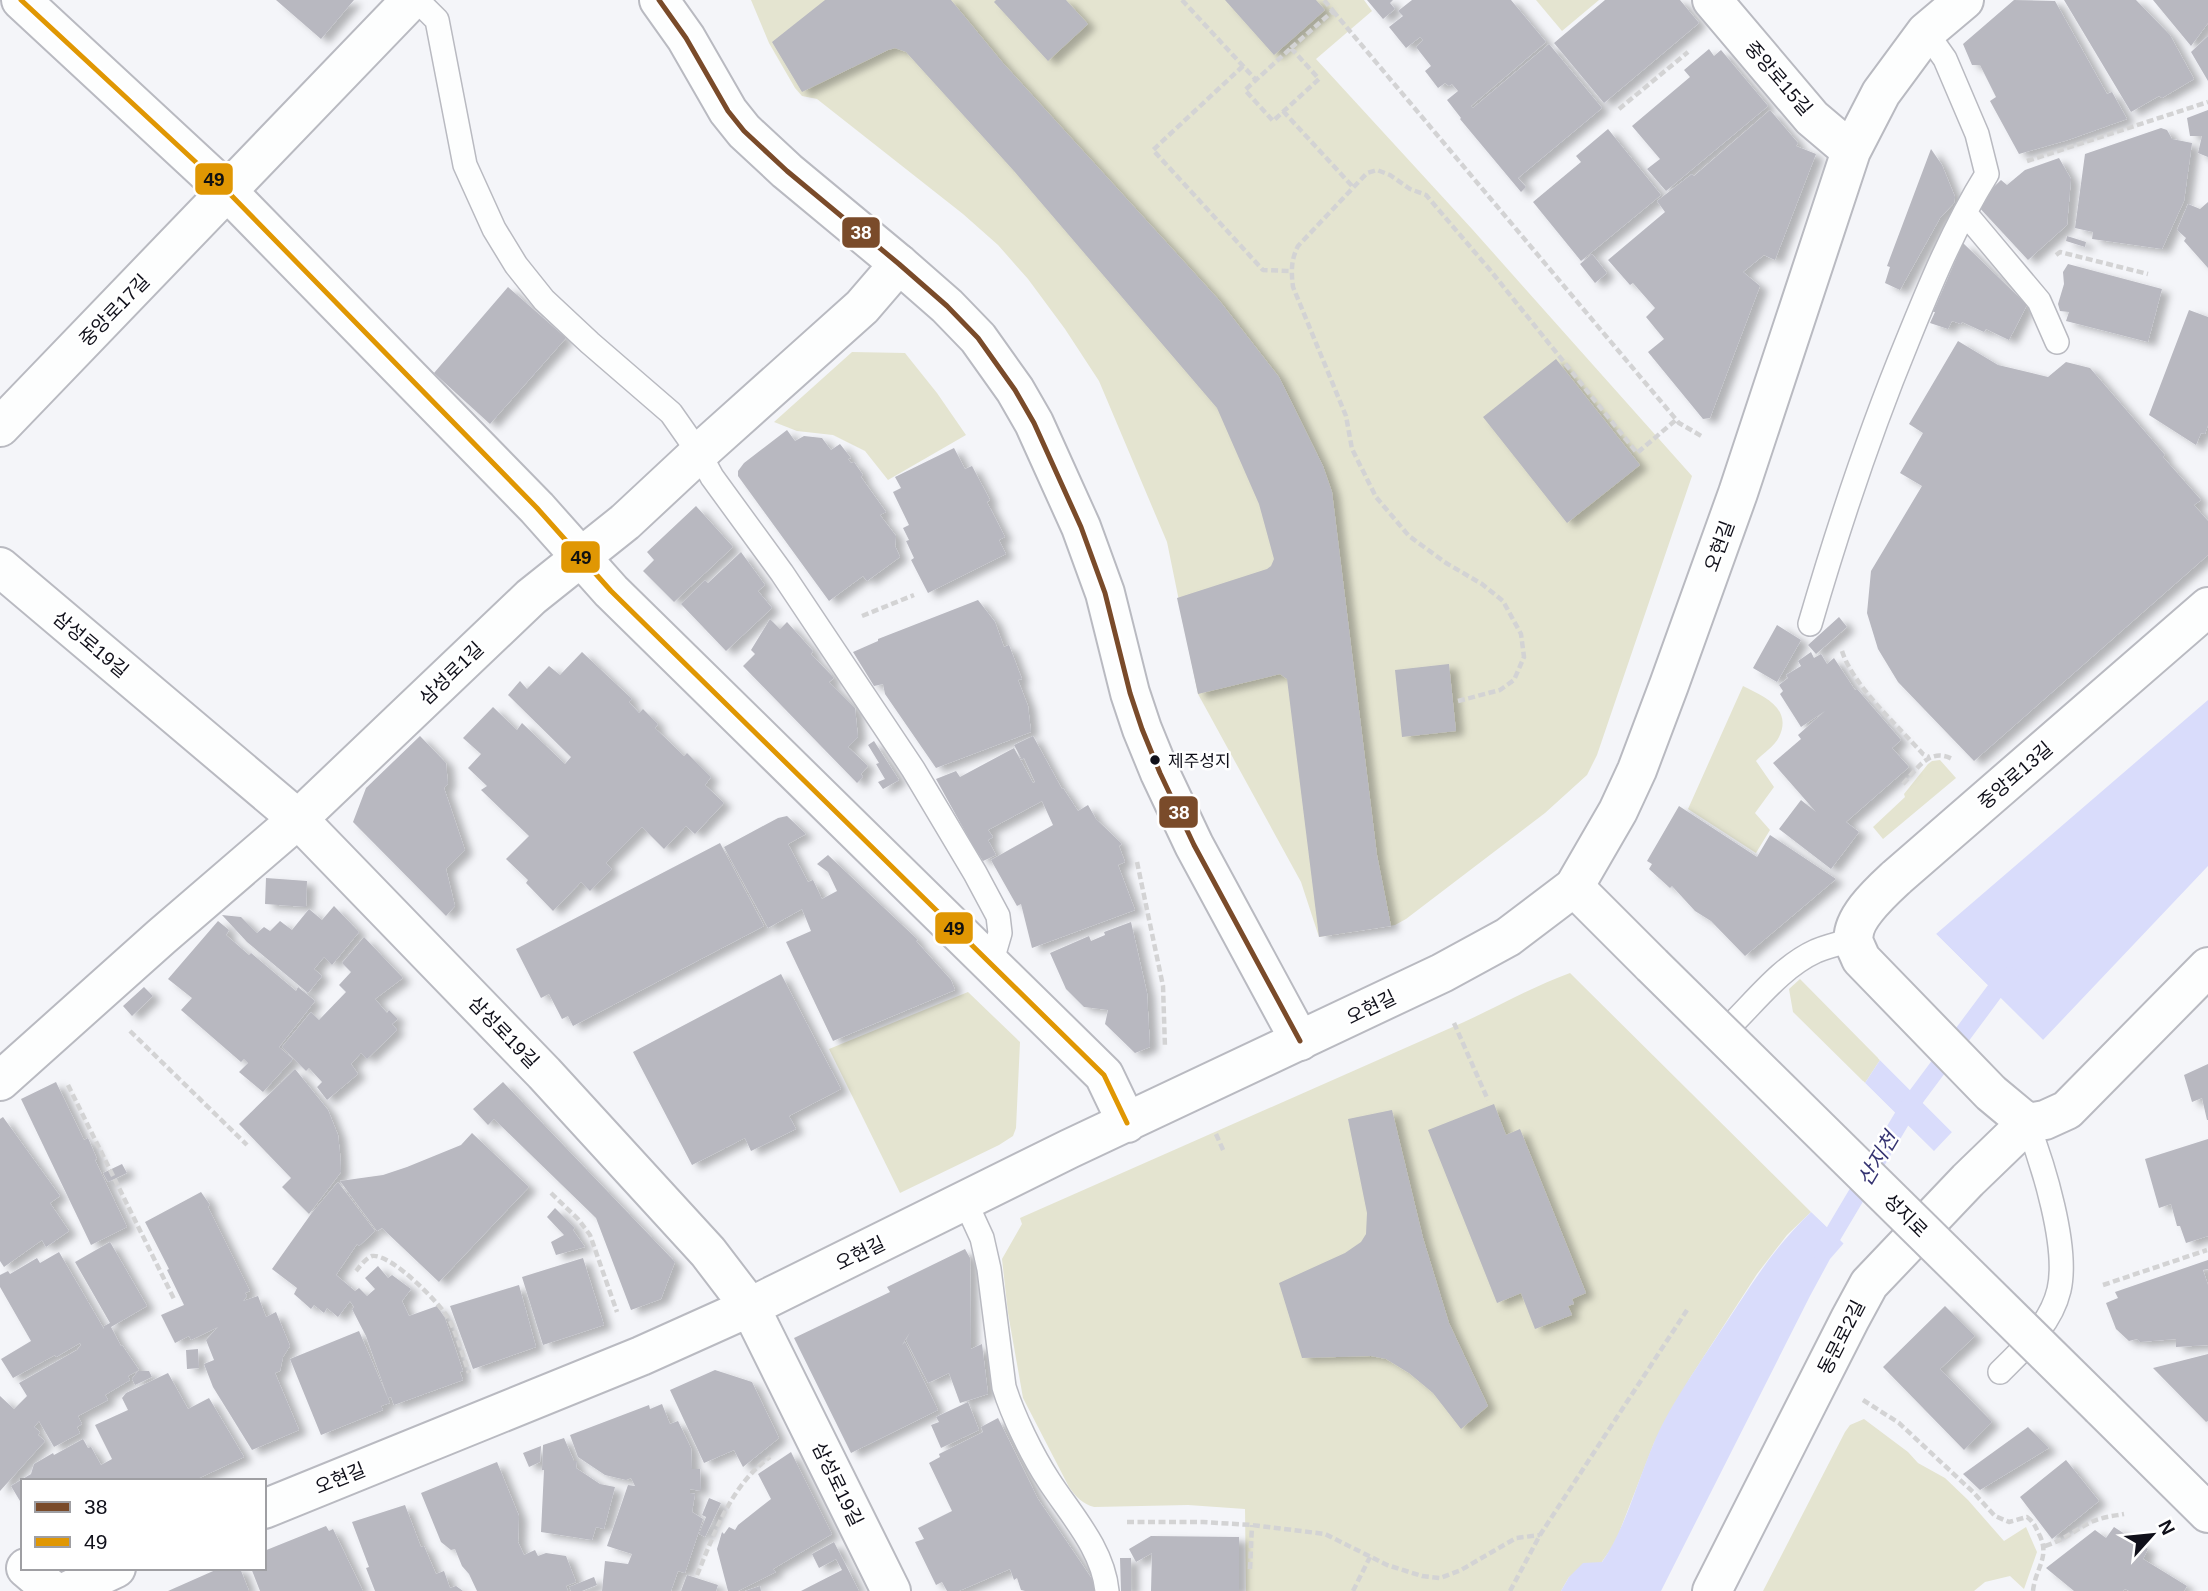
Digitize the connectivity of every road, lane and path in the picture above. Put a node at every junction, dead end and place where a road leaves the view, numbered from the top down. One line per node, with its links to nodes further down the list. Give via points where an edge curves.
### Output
1 (22, 0): 20 (street)
2 (411, 0): 20 (street, 중앙로17길)
3 (417, 0): 30 (lane, via 437,20 465,165 516,265 544,300 671,412)
4 (659, 0): 22 (street, via 744,131)
5 (1182, 0): 12 (path)
6 (1324, 0): 9 (path)
7 (1964, 0): 10 (street, 오현길)
8 (1720, 9): 15 (path); 17 (street, 중앙로15길, via 1812,118)
9 (1333, 11): 11 (path); 27 (path)
10 (1926, 32): 17 (street, 오현길, via 1881,93); 18 (lane, via 1945,59 1977,134)
11 (1291, 48): 13 (path); 16 (path, via 1319,79)
12 (1243, 66): 13 (path); 23 (path, via 1153,150 1263,270)
13 (1256, 80): 16 (path, via 1245,90 1273,121)
14 (2208, 102): 18 (path)
15 (1619, 109)
16 (1283, 111): 19 (path)
17 (1851, 151): 42 (street, 오현길, via 1669,685 1618,811)
18 (1987, 174): 21 (lane)
19 (1353, 187): 23 (path, via 1298,246); 27 (path, via 1377,170 1426,195 1637,453)
20 (228, 192): 28 (street, 중앙로17길); 31 (street)
21 (1965, 213): 25 (lane); 35 (lane, via 1885,396 1835,537)
22 (899, 264): 30 (street, 삼성로1길, via 862,307); 50 (street, via 978,338 1034,423 1101,582 1130,694 1160,773)
23 (1291, 271): 38 (path, via 1302,310 1346,416 1352,449 1376,497 1409,536 1503,601 1521,634 1524,657 1514,680 1500,690)
24 (2148, 274): 25 (path, via 2060,252)
25 (2023, 282): 26 (lane, via 2039,301)
26 (2057, 342)
27 (1677, 419): 29 (path)
28 (0, 427)
29 (1715, 442)
30 (699, 453): 31 (street, 삼성로1길); 36 (lane)
31 (581, 558): 40 (street, 삼성로1길, via 531,597); 44 (street)
32 (0, 567): 40 (street, 삼성로19길)
33 (914, 595): 36 (path)
34 (2208, 607): 43 (street, 중앙로13길, via 1897,877 1858,921)
35 (1811, 624)
36 (822, 632): 44 (lane, via 913,769 998,916 1000,933)
37 (1841, 641): 39 (path, via 1845,661 1860,685 1929,757)
38 (1458, 701)
39 (1903, 784)
40 (298, 820): 46 (street, 삼성로1길); 63 (street, 삼성로19길, via 553,1083 708,1252)
41 (1137, 862): 51 (path, via 1163,986)
42 (1574, 887): 50 (street, 오현길, via 1508,937); 71 (street, 성지로, bridge)
43 (1857, 950): 48 (lane, via 1816,951 1774,982); 55 (street, via 1991,1093)
44 (991, 964): 54 (street, via 1104,1075)
45 (2208, 968): 55 (street, 동문로2길, via 2067,1110)
46 (94, 997): 49 (street, 삼성로1길); 56 (path)
47 (1452, 1019): 53 (path)
48 (1732, 1023)
49 (45, 1041): 52 (street, 삼성로1길); 62 (path)
50 (1300, 1041): 54 (street, 오현길)
51 (1165, 1050)
52 (0, 1081)
53 (1488, 1100)
54 (1128, 1123): 58 (street, 오현길)
55 (2027, 1123): 66 (lane, via 2054,1216 2059,1290 2046,1322); 90 (street, 동문로2길, via 1869,1284)
56 (247, 1144)
57 (551, 1193): 65 (path, via 590,1236)
58 (965, 1201): 63 (street, 오현길); 87 (lane, via 982,1238 989,1269 1009,1403 1047,1478 1099,1558)
59 (2207, 1250): 61 (path)
60 (356, 1271): 68 (path, via 367,1259 378,1257 434,1298 450,1321)
61 (2102, 1285)
62 (174, 1301)
63 (750, 1307): 65 (street, 오현길); 69 (street, 삼성로19길)
64 (1687, 1310): 75 (path)
65 (633, 1359): 68 (street, 오현길)
66 (2000, 1372)
67 (1856, 1395): 76 (path, via 1899,1423 1995,1516 2009,1522 2032,1520)
68 (485, 1420): 70 (street, 오현길)
69 (811, 1429): 83 (path, via 748,1477 723,1515); 86 (street, 삼성로19길)
70 (266, 1508)
71 (2208, 1513)
72 (2124, 1514): 76 (path, via 2091,1522)
73 (1117, 1522): 74 (path)
74 (1252, 1525): 78 (path, via 1325,1534); 80 (path)
75 (1540, 1535): 78 (path, via 1516,1538 1440,1578); 89 (path)
76 (2045, 1546): 91 (path)
77 (0, 1547): 79 (street)
78 (1370, 1556): 88 (path)
79 (21, 1564)
80 (1250, 1569)
81 (28, 1570): 84 (street)
82 (112, 1570): 85 (street)
83 (698, 1575)
84 (53, 1591)
85 (68, 1591)
86 (891, 1591)
87 (1107, 1591)
88 (1353, 1591)
89 (1510, 1591)
90 (1712, 1591)
91 (2033, 1591)

